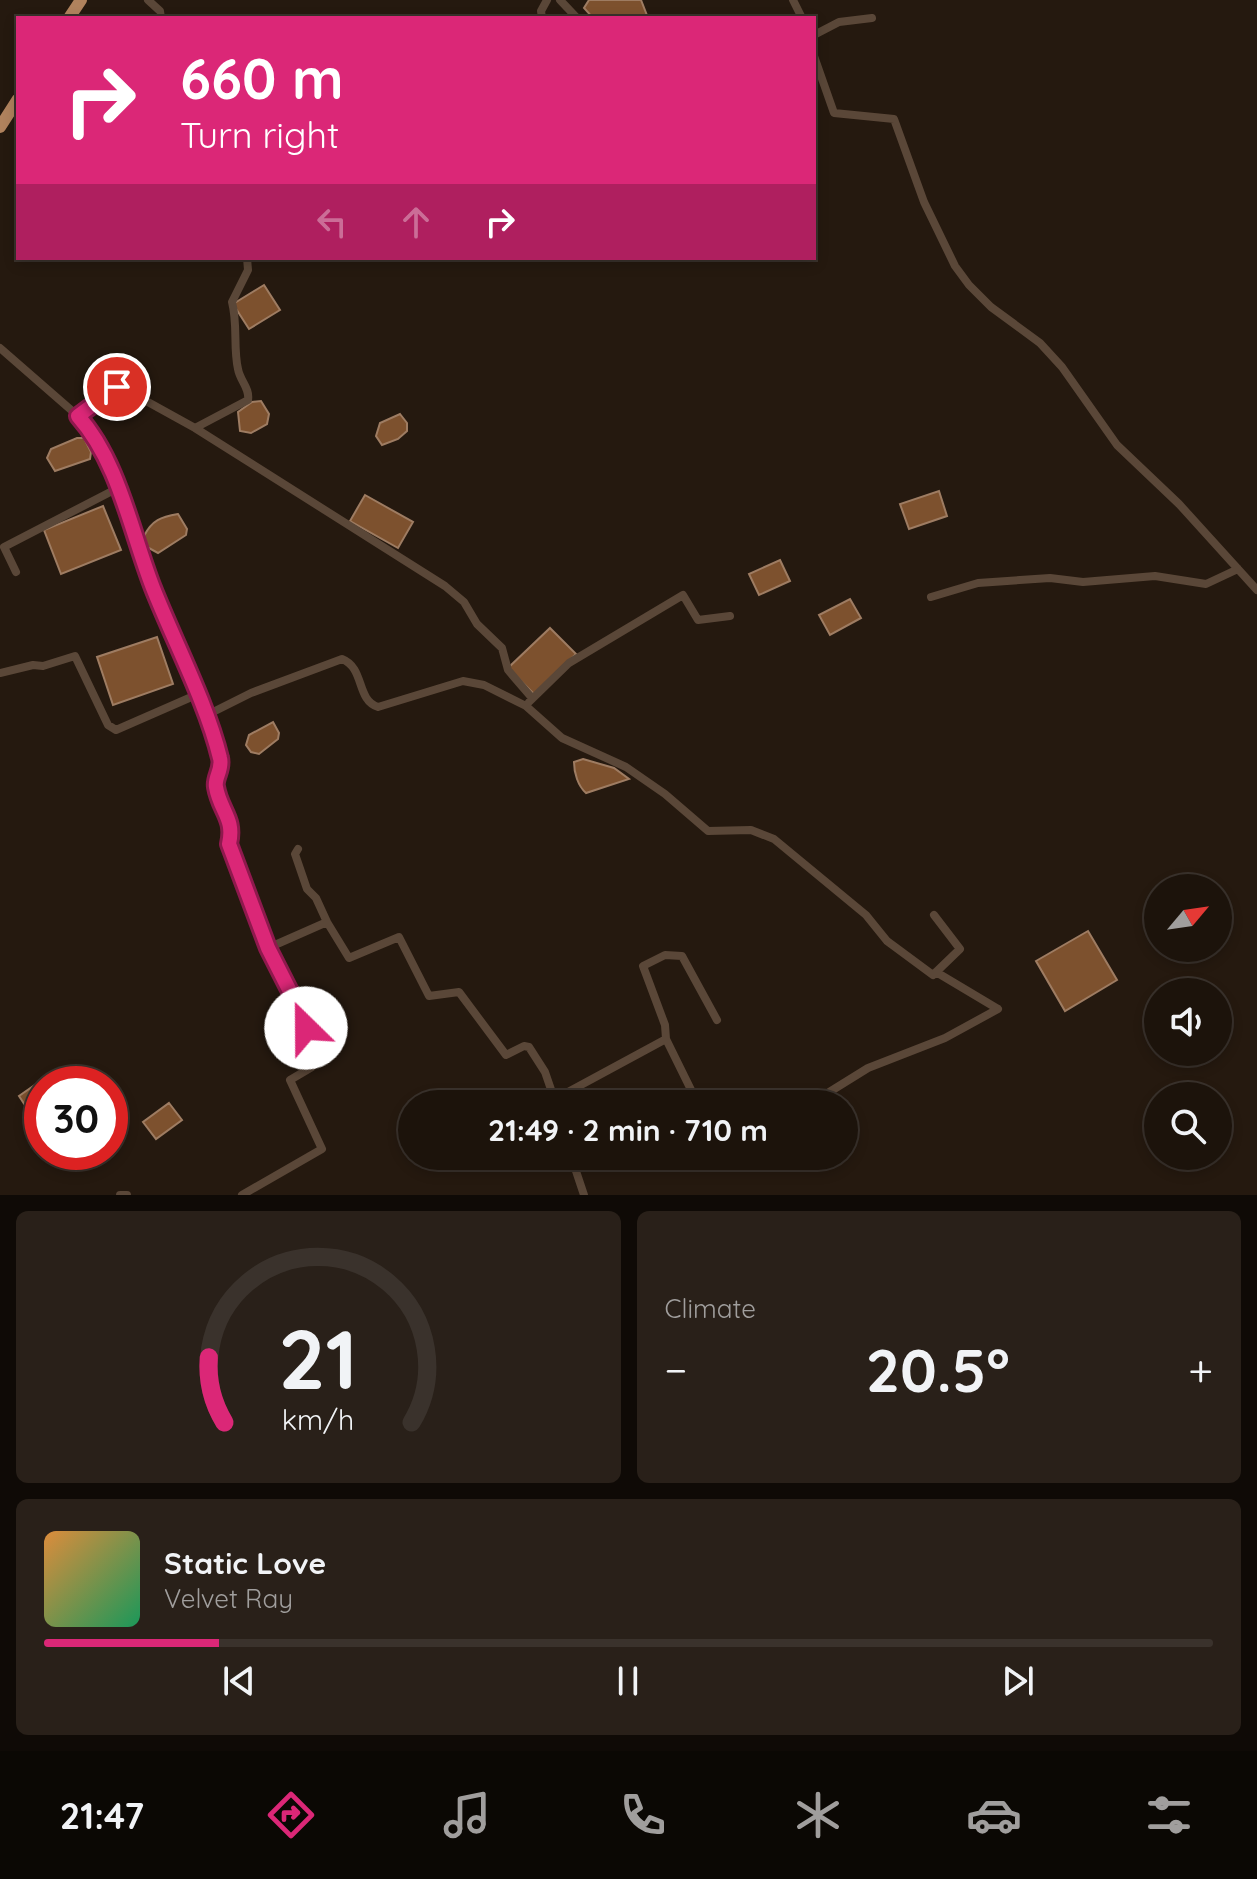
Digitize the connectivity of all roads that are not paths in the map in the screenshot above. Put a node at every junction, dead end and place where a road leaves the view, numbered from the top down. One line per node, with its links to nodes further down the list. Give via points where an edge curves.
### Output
1 (148, 0): 3 (street)
2 (560, 0): 4 (street)
3 (161, 16)
4 (575, 16)
5 (872, 18): 6 (street, via 839,22)
6 (816, 34)
7 (816, 62): 15 (street, via 834,113 894,119 924,202 969,285 1048,351 1117,445)
8 (16, 102): 9 (highway)
9 (0, 127)
10 (247, 260): 13 (street, via 248,270 232,302 238,373 250,398)
11 (0, 348): 12 (street)
12 (78, 416): 13 (street, via 119,386); 14 (street, via 97,440)
13 (195, 428): 22 (street, via 445,586 502,648 510,675)
14 (118, 488): 16 (street, via 4,547); 21 (street)
15 (1238, 569): 17 (street); 18 (street, via 1206,584 1155,576 1083,582 1050,578 978,583)
16 (16, 572)
17 (1257, 590)
18 (931, 597)
19 (730, 616): 22 (street, via 698,620 683,595 569,663)
20 (0, 673): 21 (street, via 75,656 108,725 116,730)
21 (196, 695): 24 (street)
22 (532, 698): 23 (street)
23 (526, 706): 24 (street, via 484,685 463,681 378,707 367,699 355,667 342,659); 29 (street, via 562,738 626,767 708,831 751,830 774,839 866,915 917,966)
24 (205, 716): 28 (street, via 220,758 216,787 233,831 229,844)
25 (298, 849): 27 (street, via 295,854 307,889)
26 (934, 915): 29 (street, via 960,949)
27 (327, 922): 28 (street); 32 (street, via 349,958 399,937 429,996 459,992 506,1055 529,1047)
28 (268, 948): 39 (street, via 305,1021 306,1028 296,1039 312,1067 290,1080 322,1149)
29 (936, 972): 35 (street, via 998,1009 945,1038 868,1068)
30 (717, 1020): 31 (street, via 682,956 665,955 643,966)
31 (666, 1039): 33 (street); 34 (street)
32 (551, 1090)
33 (572, 1090)
34 (691, 1090)
35 (833, 1090)
36 (576, 1170): 40 (street)
37 (120, 1195): 38 (street)
38 (127, 1195)
39 (242, 1195)
40 (584, 1195)

